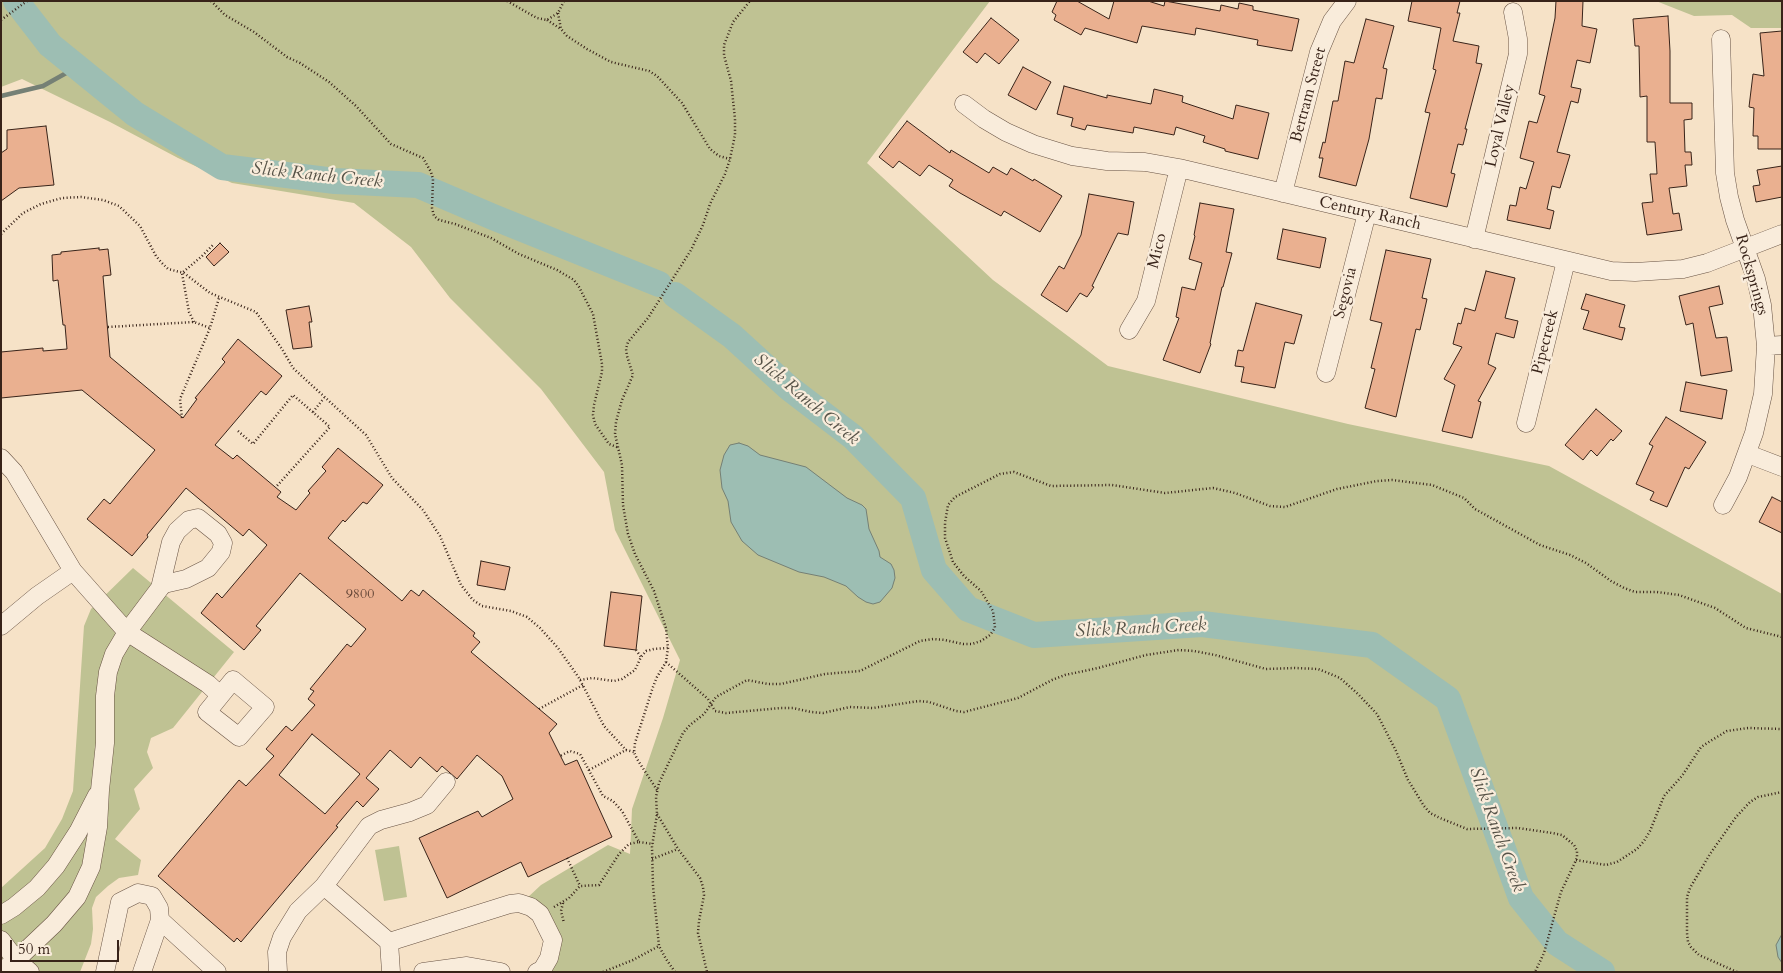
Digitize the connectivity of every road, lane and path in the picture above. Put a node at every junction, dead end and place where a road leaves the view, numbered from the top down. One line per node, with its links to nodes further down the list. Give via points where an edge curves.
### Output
1 (211, 1): 37 (path, via 225,15 329,82 391,144 423,158 432,172 432,208 439,220 473,231 574,280 593,314 602,364 594,405 595,424 609,444)
2 (507, 1): 10 (path)
3 (564, 1): 8 (path)
4 (750, 1): 14 (path, via 733,22 724,45 736,119)
5 (26, 2): 9 (path)
6 (1341, 3): 16 (street, Bertram Street, via 1318,52)
7 (1513, 12): 20 (street, Loyal Valley, via 1518,54)
8 (558, 13): 10 (path); 11 (path)
9 (1, 20)
10 (547, 20): 11 (path)
11 (561, 29): 14 (path, via 580,45 612,62 649,71 656,76 682,103 710,149)
12 (1721, 38): 22 (street, Rocksprings, via 1725,173 1731,204)
13 (964, 104): 15 (street, Century Ranch, via 1033,144 1072,156)
14 (730, 159): 37 (path, via 691,250 648,318 628,342 627,356 633,375 616,422)
15 (1178, 168): 16 (street, Century Ranch); 29 (street, Mico, via 1146,300)
16 (1283, 193): 17 (street, Century Ranch)
17 (1367, 213): 20 (street, Century Ranch); 31 (street, Segovia)
18 (1, 234): 24 (path, via 23,213 41,204 62,198 103,200 119,206 131,216 160,262 168,269)
19 (1782, 234): 22 (street, Century Ranch)
20 (1474, 239): 23 (street, Century Ranch)
21 (213, 245): 24 (path)
22 (1746, 248): 23 (street, Century Ranch, via 1707,263 1659,272 1611,270); 30 (street, Rocksprings)
23 (1566, 260): 35 (street, Pipecreek)
24 (182, 273): 25 (path); 26 (path)
25 (218, 298): 28 (path); 32 (path, via 256,312 293,368)
26 (194, 322): 27 (path); 28 (path)
27 (108, 328)
28 (210, 328): 34 (path, via 180,399)
29 (1129, 330)
30 (1774, 345): 38 (street, Rocksprings)
31 (1326, 373)
32 (324, 398): 33 (path); 52 (path, via 366,435 392,478 423,510 473,600 482,606 527,617 558,648)
33 (313, 412): 36 (path, via 293,395 253,444); 41 (path, via 330,427)
34 (182, 418)
35 (1526, 423)
36 (238, 431)
37 (619, 448): 48 (path, via 628,534 659,604)
38 (1748, 454): 40 (street); 42 (street, Rocksprings)
39 (1, 458): 43 (street, via 14,472)
40 (1782, 467)
41 (276, 488)
42 (1723, 505)
43 (73, 571): 45 (street); 46 (street)
44 (160, 588): 46 (street)
45 (1, 626)
46 (127, 632): 54 (street); 63 (street, via 108,672)
47 (1782, 637): 55 (path, via 1746,628 1715,608 1679,595 1635,592 1624,588 1570,555 1540,545 1486,516 1464,498 1432,485 1377,481 1336,489 1285,507 1270,506 1213,488 1165,494 1112,485 1051,486 1014,472 1000,474 955,497 945,514 945,538 952,562 981,591 993,611 995,628 990,635 972,644 933,639 920,641 860,671 825,674 781,684 747,680 716,697)
48 (668, 648): 50 (path, via 646,651); 51 (path)
49 (636, 650): 50 (path)
50 (641, 657): 52 (path, via 634,670 622,679)
51 (666, 662): 55 (path); 59 (path, via 653,687)
52 (580, 680): 53 (path)
53 (583, 685): 56 (path); 58 (path, via 604,726)
54 (220, 695)
55 (711, 704): 64 (path, via 683,733); 72 (path, via 715,710 726,713 793,708 823,713 850,706 873,708 919,701 964,712 1018,698 1065,675 1179,650 1215,655 1266,669 1318,669 1340,678 1377,714 1408,780 1430,813 1467,829 1518,828 1562,836 1574,845)
56 (539, 709)
57 (1782, 730): 72 (path, via 1748,728 1727,732 1712,740 1701,747 1664,796 1650,831 1636,849 1606,865)
58 (626, 750): 59 (path); 61 (path)
59 (634, 752): 64 (path)
60 (560, 756): 61 (path, via 570,752 580,754)
61 (588, 770): 67 (path, via 603,796 622,811)
62 (446, 782): 73 (street, via 427,805 369,826)
63 (100, 790): 76 (street, via 56,866 37,888); 81 (street, via 91,867 77,897)
64 (657, 791): 66 (path)
65 (1782, 792): 96 (path, via 1758,797 1736,817 1710,854 1687,897 1687,933 1691,947 1699,956)
66 (657, 814): 68 (path); 69 (path)
67 (640, 842): 68 (path); 74 (path, via 629,844 619,854 598,885)
68 (653, 844): 71 (path)
69 (678, 849): 71 (path); 94 (path, via 703,887 698,933)
70 (567, 858): 74 (path)
71 (652, 859): 80 (path)
72 (1576, 860): 95 (path, via 1561,892)
73 (324, 886): 79 (street); 87 (street, via 298,911 282,937 277,952)
74 (580, 886): 75 (path, via 563,903)
75 (548, 909)
76 (1, 915)
77 (160, 920): 84 (street, via 159,908 152,896 138,893 120,902); 85 (street); 86 (street)
78 (1, 940): 81 (street)
79 (389, 942): 88 (street); 91 (street, via 518,903 540,914 553,940 542,970)
80 (659, 946): 92 (path); 93 (path)
81 (16, 960): 82 (street); 83 (street)
82 (1, 972)
83 (30, 972)
84 (104, 972)
85 (142, 972)
86 (218, 972)
87 (278, 972)
88 (391, 972)
89 (423, 972): 90 (street, via 467,966)
90 (501, 972)
91 (536, 972)
92 (603, 972)
93 (675, 972)
94 (707, 972)
95 (1536, 972)
96 (1737, 972)

